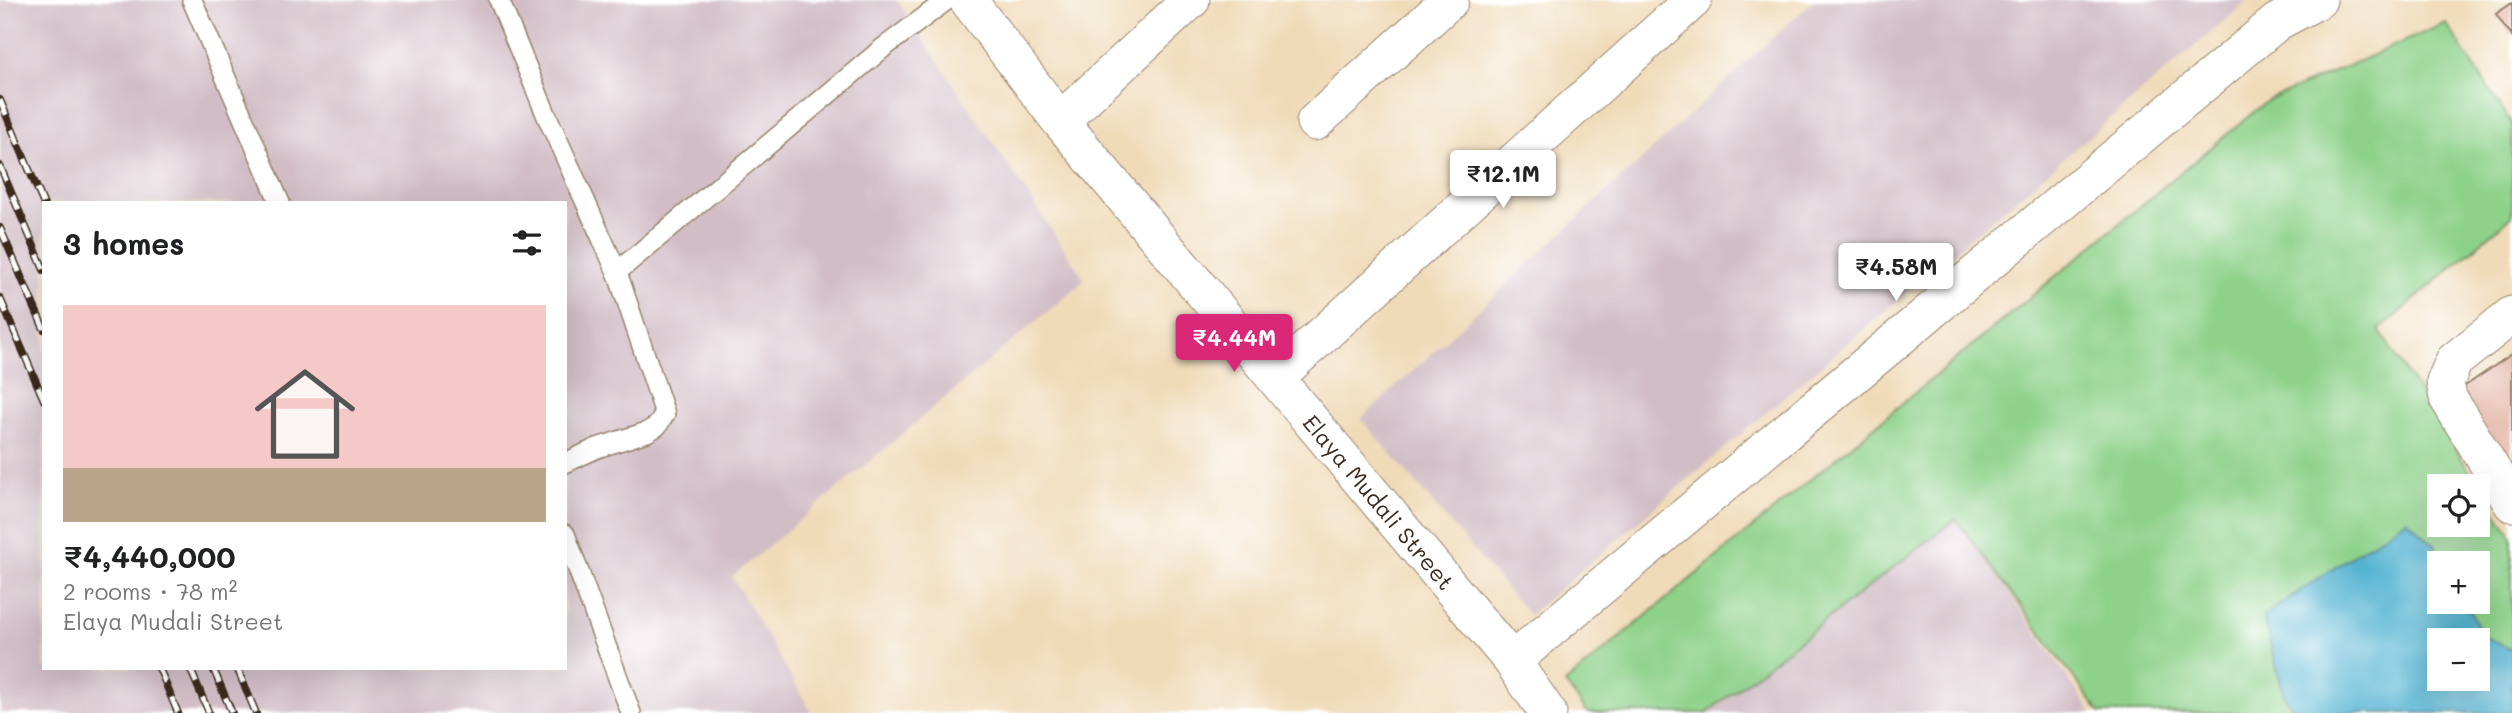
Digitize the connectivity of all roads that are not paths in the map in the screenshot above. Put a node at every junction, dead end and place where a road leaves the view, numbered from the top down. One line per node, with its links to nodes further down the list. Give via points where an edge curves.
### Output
1 (192, 0): 11 (lane)
2 (499, 0): 12 (lane)
3 (947, 0): 12 (lane, via 883,48)
4 (968, 0): 9 (street, Elaya Mudali Street)
5 (1191, 0): 9 (street)
6 (1450, 0): 10 (street)
7 (1693, 0): 14 (street)
8 (2318, 0): 18 (street, via 2277,22)
9 (1059, 121): 14 (street, Elaya Mudali Street)
10 (1315, 122)
11 (279, 201)
12 (617, 272): 15 (lane, via 664,414 647,432)
13 (2512, 315): 16 (street, via 2454,361 2445,382 2448,398)
14 (1275, 378): 18 (street, Elaya Mudali Street)
15 (567, 462)
16 (2512, 503)
17 (567, 539): 19 (lane)
18 (1512, 662): 20 (street, Elaya Mudali Street)
19 (631, 713)
20 (1548, 713)

